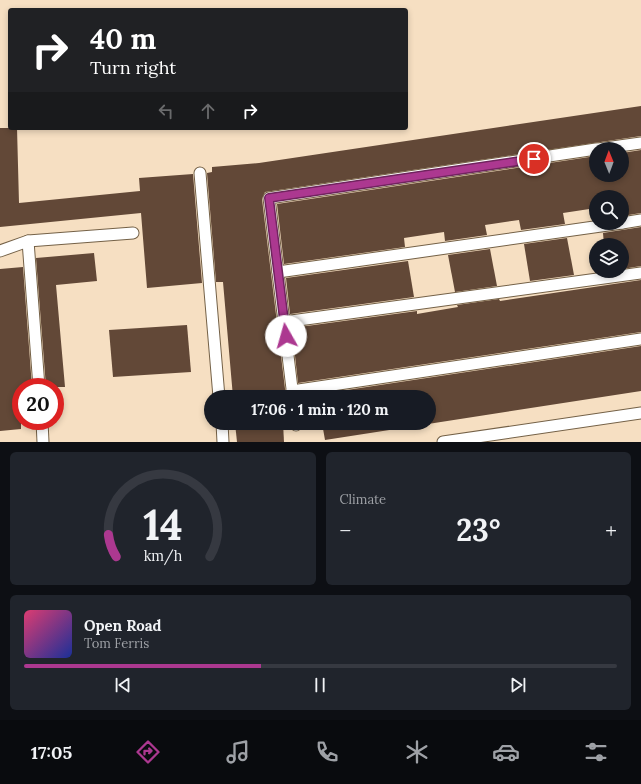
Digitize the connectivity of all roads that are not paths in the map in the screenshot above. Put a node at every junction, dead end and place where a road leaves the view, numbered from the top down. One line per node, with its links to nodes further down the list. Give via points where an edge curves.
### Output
1 (641, 143): 2 (lane)
2 (629, 145)
3 (589, 150): 11 (lane, via 269,198)
4 (200, 173): 16 (lane)
5 (641, 220): 6 (lane)
6 (629, 222)
7 (589, 228): 11 (lane)
8 (133, 233): 9 (lane)
9 (28, 241): 10 (lane); 15 (lane)
10 (0, 251)
11 (278, 272): 13 (lane)
12 (641, 273): 13 (lane)
13 (284, 322): 17 (lane)
14 (641, 339): 18 (lane)
15 (38, 378)
16 (218, 390)
17 (292, 390)
18 (318, 390)
19 (641, 413): 24 (lane)
20 (42, 430): 22 (lane)
21 (222, 430): 23 (lane)
22 (43, 442)
23 (223, 442)
24 (443, 442)

